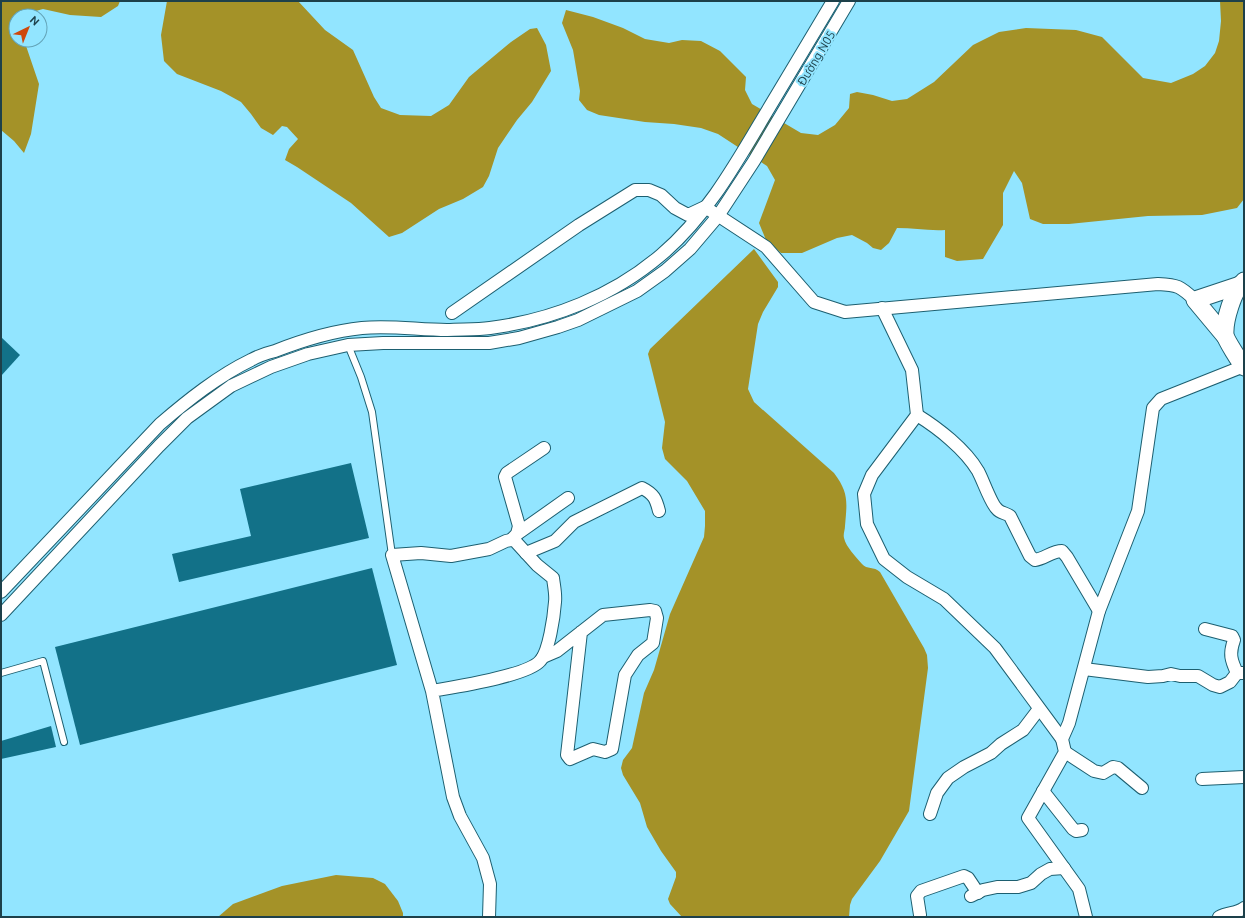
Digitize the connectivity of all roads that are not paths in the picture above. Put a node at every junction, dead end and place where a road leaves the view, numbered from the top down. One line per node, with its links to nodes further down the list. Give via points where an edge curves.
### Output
1 (833, 1): 3 (street, Đường N05, via 741,155)
2 (849, 1): 4 (street, Đường N05, via 754,161)
3 (705, 207): 4 (street); 8 (street, via 688,215 675,208 661,195 649,190 635,190 579,225); 19 (street, Đường N05, via 661,256 604,294 575,307 530,321 489,328 362,328 325,335 252,359 179,407 160,424)
4 (718, 216): 7 (street, via 766,247 814,302 845,312); 10 (street, Đường N05, via 690,249 637,291 558,327 490,343)
5 (1242, 283): 6 (street); 9 (street, via 1228,310)
6 (1195, 300): 7 (street, via 1174,285 1158,284); 9 (street)
7 (882, 308): 12 (street, via 912,370)
8 (452, 313)
9 (1225, 336): 11 (street)
10 (348, 345): 18 (lane, via 372,412); 20 (street, Đường N05, via 308,354 272,367 231,386 187,418)
11 (1244, 366): 21 (street, via 1161,399 1153,408 1138,511)
12 (917, 415): 21 (street, via 966,455 978,470 994,506 1010,516 1030,556 1035,560 1062,551); 29 (street, via 872,475 864,494 867,524 884,559 950,604 995,648)
13 (544, 448): 16 (street, via 507,473 505,477 518,526)
14 (568, 498): 16 (street)
15 (659, 511): 17 (street, via 656,499 642,488 574,522 555,541)
16 (514, 537): 17 (street); 18 (street, via 489,549 451,556 421,553)
17 (526, 553): 24 (street, via 553,578 555,601)
18 (392, 555): 28 (street)
19 (1, 592)
20 (3, 609)
21 (1099, 610): 25 (street)
22 (1205, 629): 27 (street, via 1232,636 1234,640 1230,651)
23 (581, 632): 23 (street, via 603,615 650,610 655,611 657,618 653,643 638,655 625,674 612,749 605,752 593,749 570,759 567,755); 24 (street, via 557,651)
24 (543, 657): 28 (street, via 539,663 519,673)
25 (1084, 669): 27 (street, via 1148,676 1198,676 1220,687); 30 (street)
26 (1, 673): 31 (lane, via 43,661)
27 (1240, 673)
28 (432, 691): 42 (street, via 453,797 460,816 483,858 490,884)
29 (1039, 708): 30 (street); 37 (street, via 1023,730 991,753 948,778 937,793)
30 (1062, 739): 32 (street)
31 (64, 742)
32 (1065, 752): 35 (street, via 1094,771 1103,773 1114,766); 36 (street)
33 (1244, 777): 34 (street)
34 (1202, 779)
35 (1142, 788)
36 (1043, 791): 38 (street, via 1073,829); 39 (street, via 1028,818)
37 (930, 814)
38 (1082, 830)
39 (1064, 868): 41 (street, via 1050,869 1031,883 1018,887 997,887 975,894 968,878 964,876 921,891 917,896); 43 (street, via 1079,889)
40 (1244, 908): 44 (street)
41 (920, 915)
42 (489, 917)
43 (1086, 917)
44 (1219, 917)

